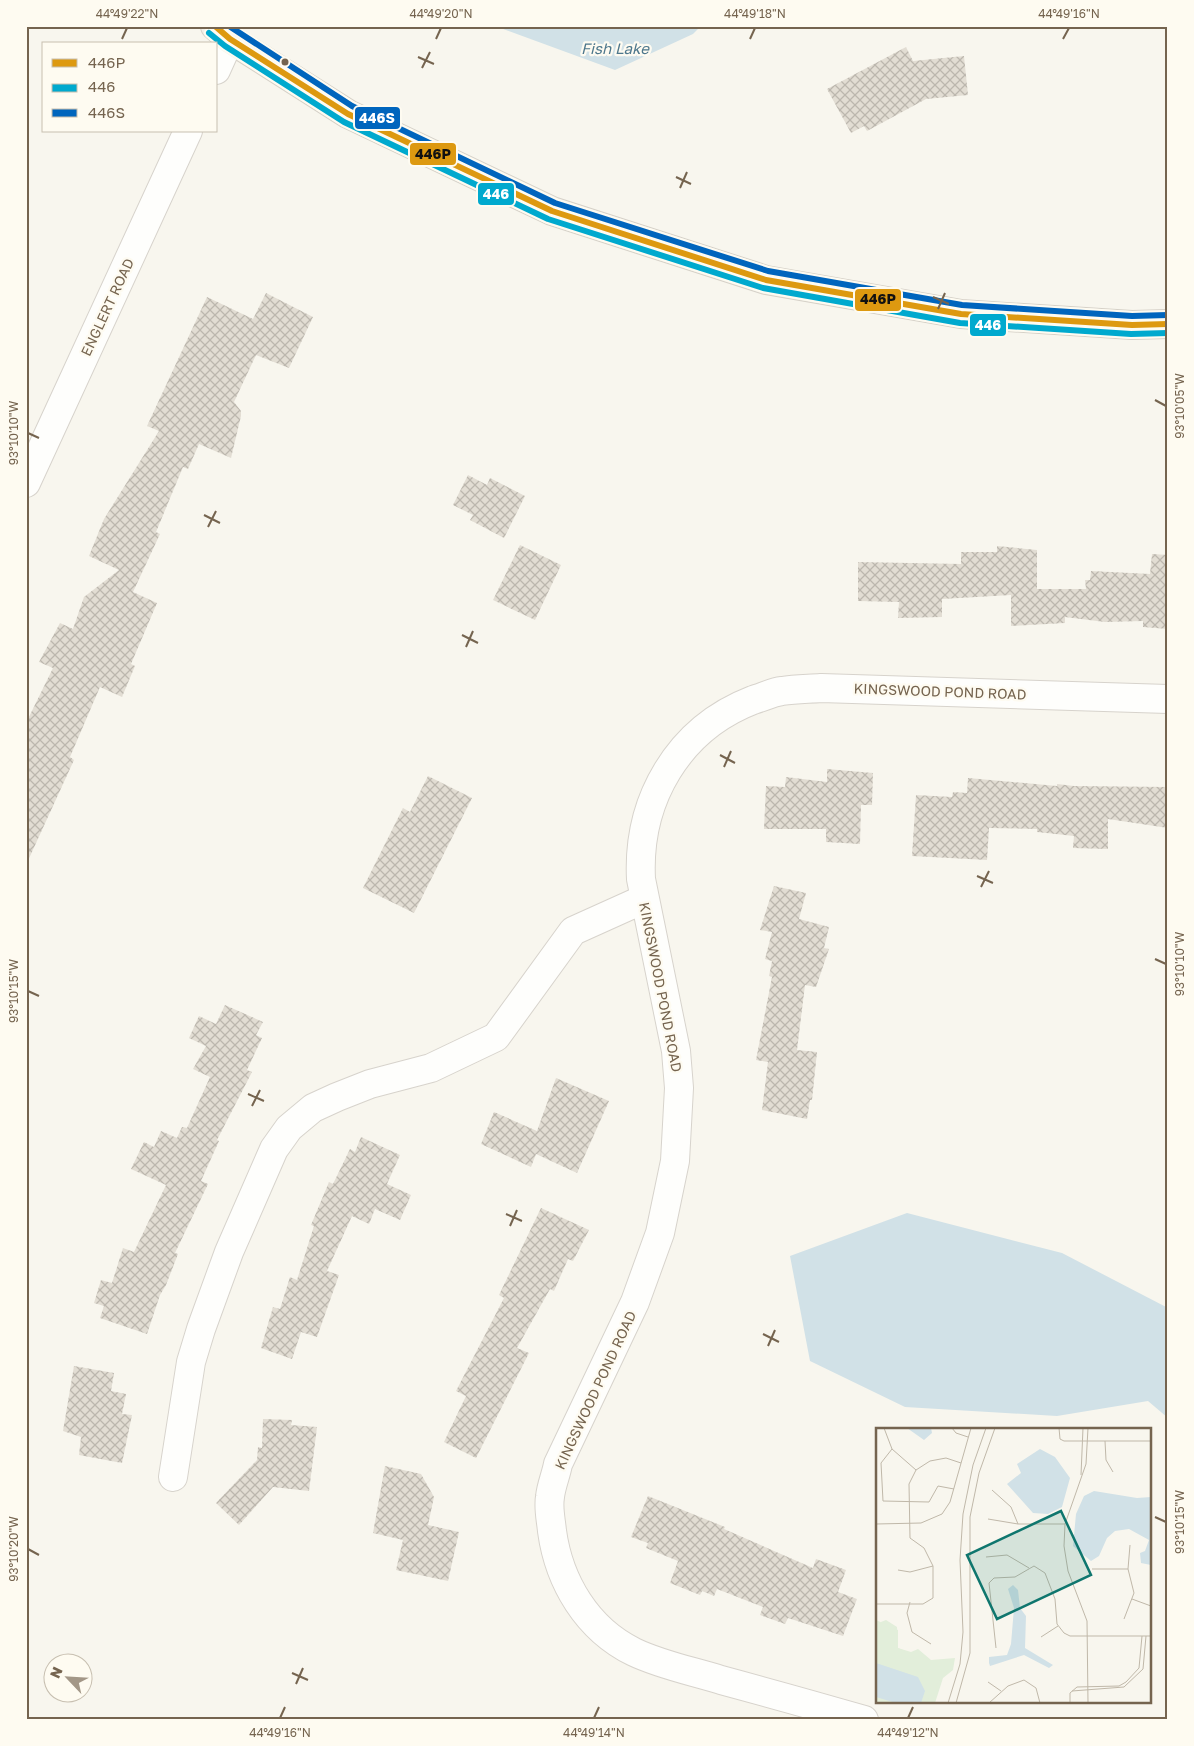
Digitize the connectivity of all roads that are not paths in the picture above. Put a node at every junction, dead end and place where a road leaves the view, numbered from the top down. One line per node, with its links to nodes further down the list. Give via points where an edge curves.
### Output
1 (223, 33): 2 (street); 4 (main road, via 348,114 552,211 766,280 961,314 1132,325)
2 (218, 59)
3 (188, 132): 5 (street, ENGLERT ROAD)
4 (1168, 324)
5 (26, 483)
6 (1168, 699): 7 (street, KINGSWOOD POND ROAD, via 821,688 781,691 754,700 726,712 694,736 660,784 642,839 640,869)
7 (644, 899): 8 (street, via 573,931 496,1037 431,1068 370,1084 337,1097 313,1108 289,1128 274,1149 229,1252 190,1362); 9 (street, KINGSWOOD POND ROAD, via 676,1051 675,1161 660,1233 638,1294 558,1464 550,1496 554,1547 564,1580 582,1608 606,1633 633,1652)
8 (173, 1477)
9 (864, 1720)

